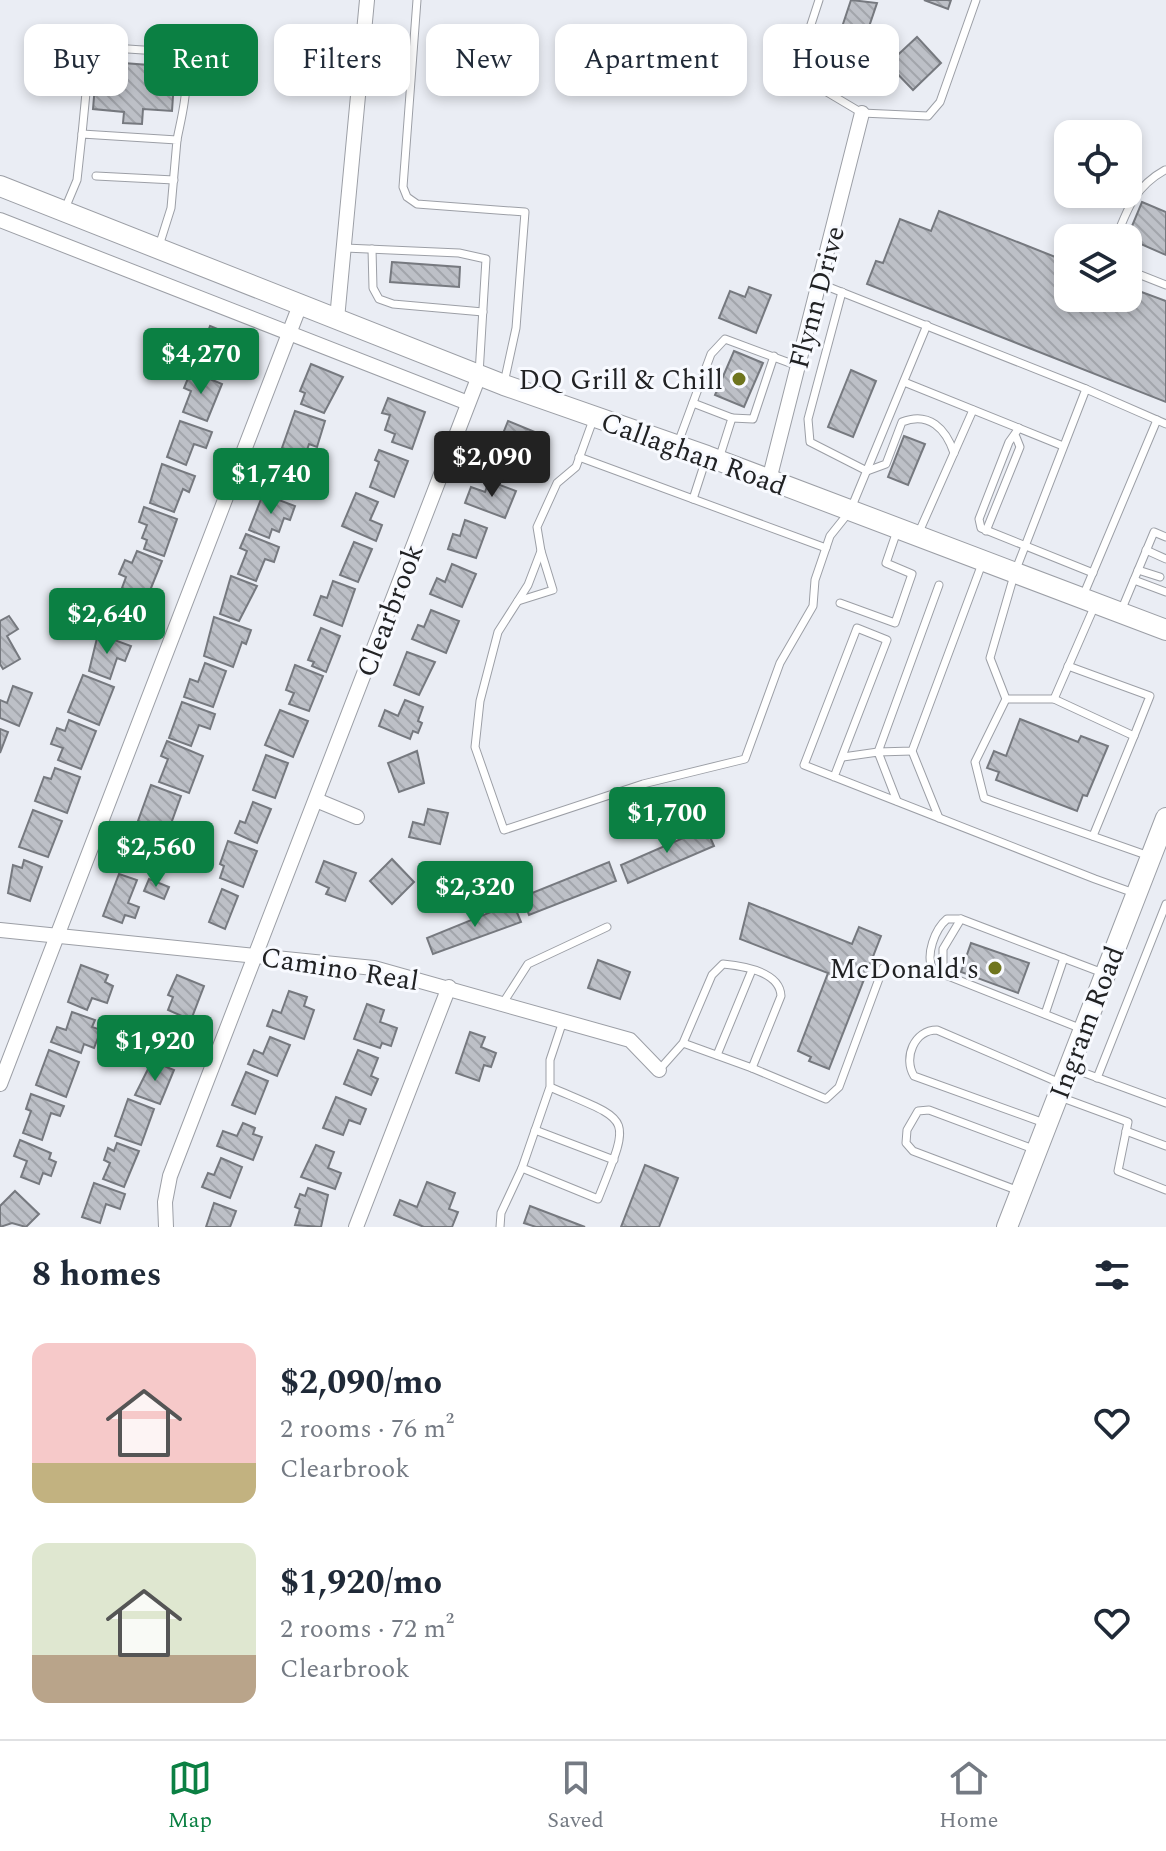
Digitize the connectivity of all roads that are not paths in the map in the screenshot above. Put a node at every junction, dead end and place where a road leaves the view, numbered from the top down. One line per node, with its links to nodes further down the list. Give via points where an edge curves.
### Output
1 (367, 0): 16 (street)
2 (417, 0): 31 (lane, via 403,187 407,197 417,204 525,212 516,328)
3 (819, 0): 5 (lane, via 803,49 804,74)
4 (976, 0): 5 (lane, via 940,102 928,116)
5 (862, 113): 19 (street, Flynn Drive)
6 (82, 134): 7 (lane); 7 (lane, via 89,62 98,47 115,47 181,57 185,90); 12 (lane, via 77,180)
7 (177, 140): 10 (lane)
8 (1166, 170): 14 (lane, via 1144,182)
9 (96, 176): 10 (lane)
10 (174, 180): 15 (lane)
11 (0, 186): 12 (main road, Callaghan Road)
12 (64, 211): 15 (main road, Callaghan Road)
13 (0, 220): 26 (street)
14 (1121, 224)
15 (159, 248): 22 (main road, Callaghan Road)
16 (345, 248): 17 (lane); 24 (street)
17 (372, 249): 23 (lane, via 373,288 379,299); 23 (lane, via 486,259)
18 (1142, 276): 20 (lane)
19 (821, 284): 21 (lane); 28 (street, Flynn Drive)
20 (1166, 285)
21 (842, 292): 25 (lane); 46 (lane, via 808,419 810,442)
22 (300, 305): 24 (main road, Callaghan Road); 26 (street)
23 (483, 312): 29 (lane)
24 (337, 319): 29 (main road, Callaghan Road)
25 (927, 325): 30 (lane); 32 (lane)
26 (289, 332): 33 (street); 91 (street)
27 (774, 356): 28 (lane); 34 (lane, via 725,339 711,354); 37 (lane, via 753,419)
28 (798, 366): 47 (street, Flynn Drive)
29 (479, 376): 31 (main road, Callaghan Road); 33 (street, Clearbrook)
30 (904, 382): 35 (lane); 46 (lane)
31 (504, 385): 36 (main road, Callaghan Road)
32 (1086, 389): 38 (lane); 42 (lane)
33 (468, 403): 79 (street, Clearbrook)
34 (693, 403): 37 (lane); 41 (lane)
35 (973, 410): 40 (lane); 43 (lane)
36 (594, 416): 41 (main road, Callaghan Road); 44 (lane)
37 (732, 418): 45 (lane)
38 (1157, 420): 39 (lane); 61 (lane)
39 (1166, 424)
40 (1019, 428): 42 (lane); 53 (lane, via 1020,447 986,531)
41 (677, 446): 45 (main road, Callaghan Road)
42 (1063, 446): 53 (lane)
43 (954, 453): 46 (lane, via 948,433 913,418 902,422 886,464); 51 (lane)
44 (579, 457): 48 (lane); 56 (lane, via 576,467 557,483 537,527)
45 (713, 459): 47 (main road, Callaghan Road); 48 (lane)
46 (867, 471): 49 (lane)
47 (769, 480): 49 (main road, Callaghan Road)
48 (693, 499): 54 (lane)
49 (850, 511): 50 (main road, Callaghan Road); 54 (lane)
50 (897, 529): 51 (main road, Callaghan Road); 68 (lane, via 886,563 912,574 895,623)
51 (917, 537): 58 (main road, Callaghan Road)
52 (1166, 537): 55 (lane, via 1154,532)
53 (1025, 547): 60 (lane); 61 (lane)
54 (826, 548): 67 (lane, via 813,606 780,663 745,759 640,785 504,830 475,747 480,701 498,632)
55 (1146, 550): 57 (lane); 59 (lane)
56 (541, 551): 67 (lane); 67 (lane, via 553,590)
57 (1166, 559)
58 (983, 561): 60 (main road, Callaghan Road); 75 (lane)
59 (1138, 570): 62 (lane); 63 (lane)
60 (1015, 572): 66 (main road, Callaghan Road); 72 (lane, via 990,658)
61 (1093, 573): 66 (lane)
62 (1160, 577)
63 (1134, 580): 65 (lane); 69 (lane)
64 (939, 585): 76 (lane)
65 (1166, 592)
66 (1089, 600): 69 (main road, Callaghan Road); 71 (lane)
67 (518, 601)
68 (840, 603)
69 (1120, 613): 70 (main road, Callaghan Road)
70 (1166, 630)
71 (1068, 666): 73 (lane); 74 (lane, via 1150,696)
72 (1006, 699): 73 (lane); 84 (lane, via 975,762 984,798)
73 (1054, 699): 74 (lane)
74 (1134, 736): 84 (lane)
75 (912, 751): 76 (lane); 82 (lane)
76 (878, 752): 77 (lane); 80 (lane)
77 (843, 757): 78 (lane); 78 (lane, via 887,640 857,628 804,765)
78 (834, 777): 80 (lane)
79 (316, 800): 81 (street); 92 (street, Clearbrook)
80 (897, 801): 82 (lane)
81 (357, 817)
82 (939, 818): 86 (lane)
83 (1166, 820): 85 (main road, Ingram Road)
84 (1093, 836): 85 (lane)
85 (1151, 857): 86 (main road, Ingram Road)
86 (1136, 894): 97 (main road, Ingram Road)
87 (1166, 904): 107 (lane)
88 (961, 919): 93 (lane); 96 (lane, via 943,949); 96 (lane, via 943,922 930,953 930,965)
89 (607, 927): 99 (lane, via 528,964)
90 (0, 930): 91 (street, Camino Real)
91 (56, 936): 92 (street, Camino Real); 109 (street)
92 (256, 954): 98 (street, Camino Real, via 374,968); 121 (street, Clearbrook, via 170,1176)
93 (1064, 958): 97 (lane); 100 (lane)
94 (883, 968): 105 (lane, via 839,1087 826,1099)
95 (752, 970): 103 (lane, via 723,964 712,975); 104 (lane); 105 (lane, via 781,987)
96 (943, 974): 100 (lane)
97 (1105, 974): 102 (main road, Ingram Road)
98 (449, 987): 99 (street, Camino Real); 122 (street)
99 (503, 1003): 101 (street, Camino Real)
100 (1045, 1014): 102 (lane)
101 (564, 1019): 106 (street, Camino Real, via 630,1040); 110 (lane, via 550,1060)
102 (1084, 1029): 108 (main road, Ingram Road)
103 (683, 1043): 104 (lane); 106 (lane)
104 (717, 1055): 105 (lane)
105 (752, 1068)
106 (659, 1070)
107 (1097, 1078): 108 (lane); 111 (lane)
108 (1063, 1083): 112 (main road, Ingram Road); 112 (lane, via 937,1030 917,1037 910,1051 914,1076); 114 (lane, via 1128,1122)
109 (0, 1084)
110 (550, 1087): 113 (lane); 117 (lane, via 618,1119 622,1131)
111 (1166, 1103)
112 (1047, 1124): 116 (main road, Ingram Road)
113 (535, 1130): 117 (lane); 118 (lane)
114 (1126, 1131): 115 (lane); 119 (lane, via 1118,1171)
115 (1166, 1146)
116 (1037, 1150): 120 (main road, Ingram Road); 120 (lane, via 929,1110 918,1111 907,1130 906,1143 913,1151)
117 (614, 1160): 118 (lane, via 598,1199)
118 (522, 1168): 123 (lane)
119 (1166, 1190)
120 (1021, 1191): 124 (main road, Ingram Road)
121 (166, 1227)
122 (356, 1227)
123 (500, 1227)
124 (1007, 1227)

